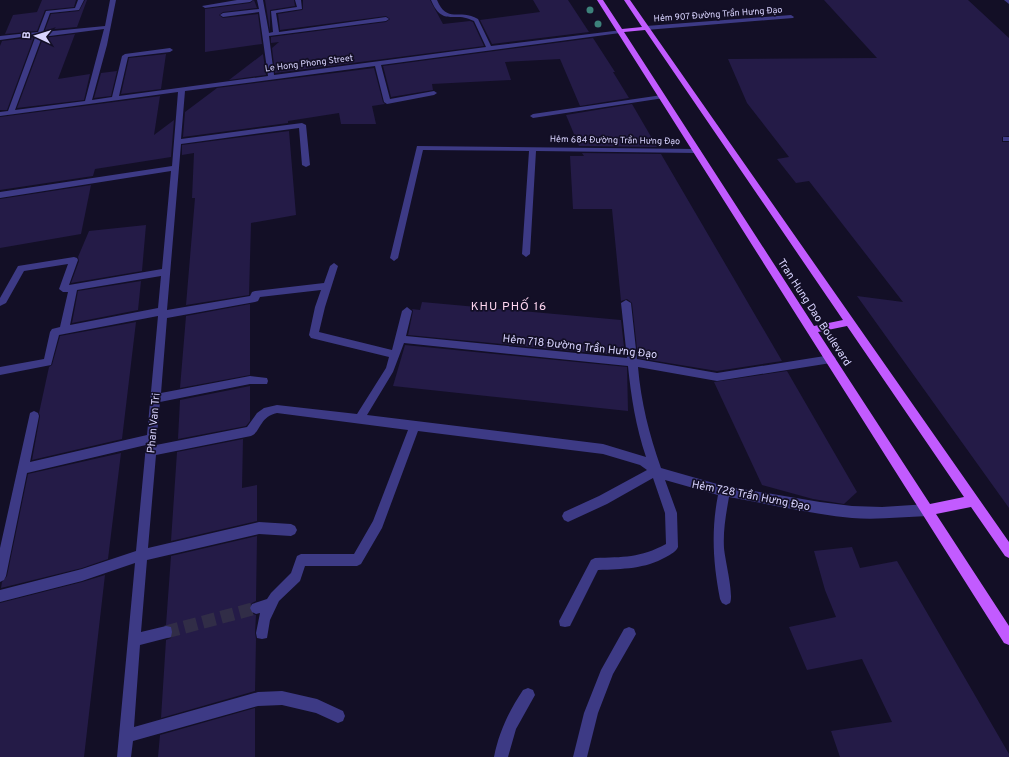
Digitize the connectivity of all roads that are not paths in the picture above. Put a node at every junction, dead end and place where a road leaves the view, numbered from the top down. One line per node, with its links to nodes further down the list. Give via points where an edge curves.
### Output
1 (81, 0): 19 (street, via 77,9 48,12)
2 (113, 0): 16 (street)
3 (250, 0): 11 (street)
4 (260, 0): 12 (street)
5 (298, 0): 20 (street, via 300,8 273,12)
6 (434, 0): 23 (street, via 442,14 465,15 476,20)
7 (600, 0): 18 (main road, Tran Hung Dao Boulevard)
8 (627, 0): 17 (main road, Tran Hung Dao Boulevard)
9 (1007, 0): 10 (street)
10 (1009, 2)
11 (205, 6)
12 (262, 10): 13 (street); 21 (street)
13 (223, 15)
14 (790, 17): 17 (street, Hẻm 907 Đường Trần Hưng Đạo)
15 (386, 19): 20 (street)
16 (108, 27): 19 (street); 31 (street)
17 (646, 28): 18 (main road); 51 (main road, Tran Hung Dao Boulevard)
18 (620, 31): 23 (street, Le Hong Phong Street); 29 (main road, Tran Hung Dao Boulevard)
19 (40, 34): 22 (street); 32 (street)
20 (276, 34): 21 (street)
21 (266, 35): 26 (street)
22 (0, 38)
23 (489, 48): 25 (street, Le Hong Phong Street)
24 (170, 50): 30 (street, via 125,56)
25 (377, 63): 26 (street, Le Hong Phong Street); 28 (street, via 387,102)
26 (271, 77): 27 (street, Le Hong Phong Street)
27 (182, 89): 30 (street, Le Hong Phong Street); 35 (street, Phan Van Tri)
28 (434, 93)
29 (662, 97): 34 (street); 37 (main road, Tran Hung Dao Boulevard)
30 (115, 98): 31 (street, Le Hong Phong Street)
31 (88, 102): 32 (street, Le Hong Phong Street)
32 (11, 112): 33 (street, Le Hong Phong Street)
33 (0, 114)
34 (533, 116)
35 (178, 142): 38 (street, via 302,125); 39 (street, Phan Van Tri)
36 (534, 149): 37 (street, Hẻm 684 Đường Trần Hưng Đạo); 41 (street); 42 (street, Hẻm 684 Đường Trần Hưng Đạo, via 420,148)
37 (697, 151): 53 (main road, Tran Hung Dao Boulevard)
38 (306, 165)
39 (175, 168): 40 (street); 44 (street, Phan Van Tri)
40 (0, 195)
41 (526, 254)
42 (394, 258)
43 (334, 266): 45 (street)
44 (166, 272): 46 (street); 50 (street, Phan Van Tri)
45 (326, 286): 50 (street, via 255,294 255,299); 55 (street, via 314,335)
46 (73, 288): 47 (street, via 63,289 74,260 21,268); 52 (street)
47 (0, 303)
48 (626, 303): 57 (street)
49 (407, 311): 54 (street)
50 (162, 313): 52 (street); 60 (street, Phan Van Tri)
51 (850, 322): 53 (main road); 69 (main road, Tran Hung Dao Boulevard)
52 (64, 330): 58 (street, via 55,332 48,362)
53 (812, 330): 56 (main road, Tran Hung Dao Boulevard)
54 (401, 340): 55 (street); 57 (street, Hẻm 718 Đường Trần Hưng Đạo)
55 (396, 355): 62 (street)
56 (832, 359): 57 (street, Hẻm 718 Đường Trần Hưng Đạo, via 716,377); 70 (main road, Tran Hung Dao Boulevard)
57 (631, 362): 67 (street, via 640,419)
58 (0, 371)
59 (263, 381): 60 (street, via 250,380)
60 (155, 399): 64 (street, Phan Van Tri)
61 (34, 416): 66 (street)
62 (359, 420): 63 (street, Hẻm 728 Trần Hưng Đạo); 65 (street, Hẻm 728 Trần Hưng Đạo, via 269,410 258,417 251,431)
63 (414, 427): 67 (street, Hẻm 728 Trần Hưng Đạo, via 603,449 643,462); 78 (street, via 378,524 357,560 301,560 296,576)
64 (152, 439): 65 (street, Phan Van Tri); 66 (street)
65 (151, 451): 74 (street, Phan Van Tri)
66 (23, 469): 75 (street)
67 (656, 471): 68 (street, Hẻm 728 Trần Hưng Đạo, via 686,482); 71 (street); 80 (street, via 671,513 672,547 653,558 632,563 595,564)
68 (724, 491): 70 (street, Hẻm 728 Trần Hưng Đạo, via 852,512); 77 (street, via 717,539 719,568)
69 (974, 501): 70 (main road); 73 (main road, Tran Hung Dao Boulevard)
70 (928, 510): 84 (main road, Tran Hung Dao Boulevard)
71 (568, 516)
72 (291, 530): 74 (street, via 259,528)
73 (1009, 552)
74 (142, 555): 76 (street, via 82,575); 85 (street, Phan Van Tri)
75 (0, 576)
76 (0, 596)
77 (726, 599)
78 (271, 604): 79 (street); 82 (street)
79 (256, 608)
80 (565, 620)
81 (166, 632): 85 (street)
82 (262, 633)
83 (629, 634): 91 (street, via 608,670 593,706)
84 (1009, 638)
85 (134, 640): 88 (street, Phan Van Tri)
86 (528, 695): 90 (street, via 513,717)
87 (338, 716): 88 (street, via 317,706 282,698 258,699)
88 (126, 736): 89 (street, Phan Van Tri)
89 (124, 757)
90 (500, 757)
91 (580, 757)

